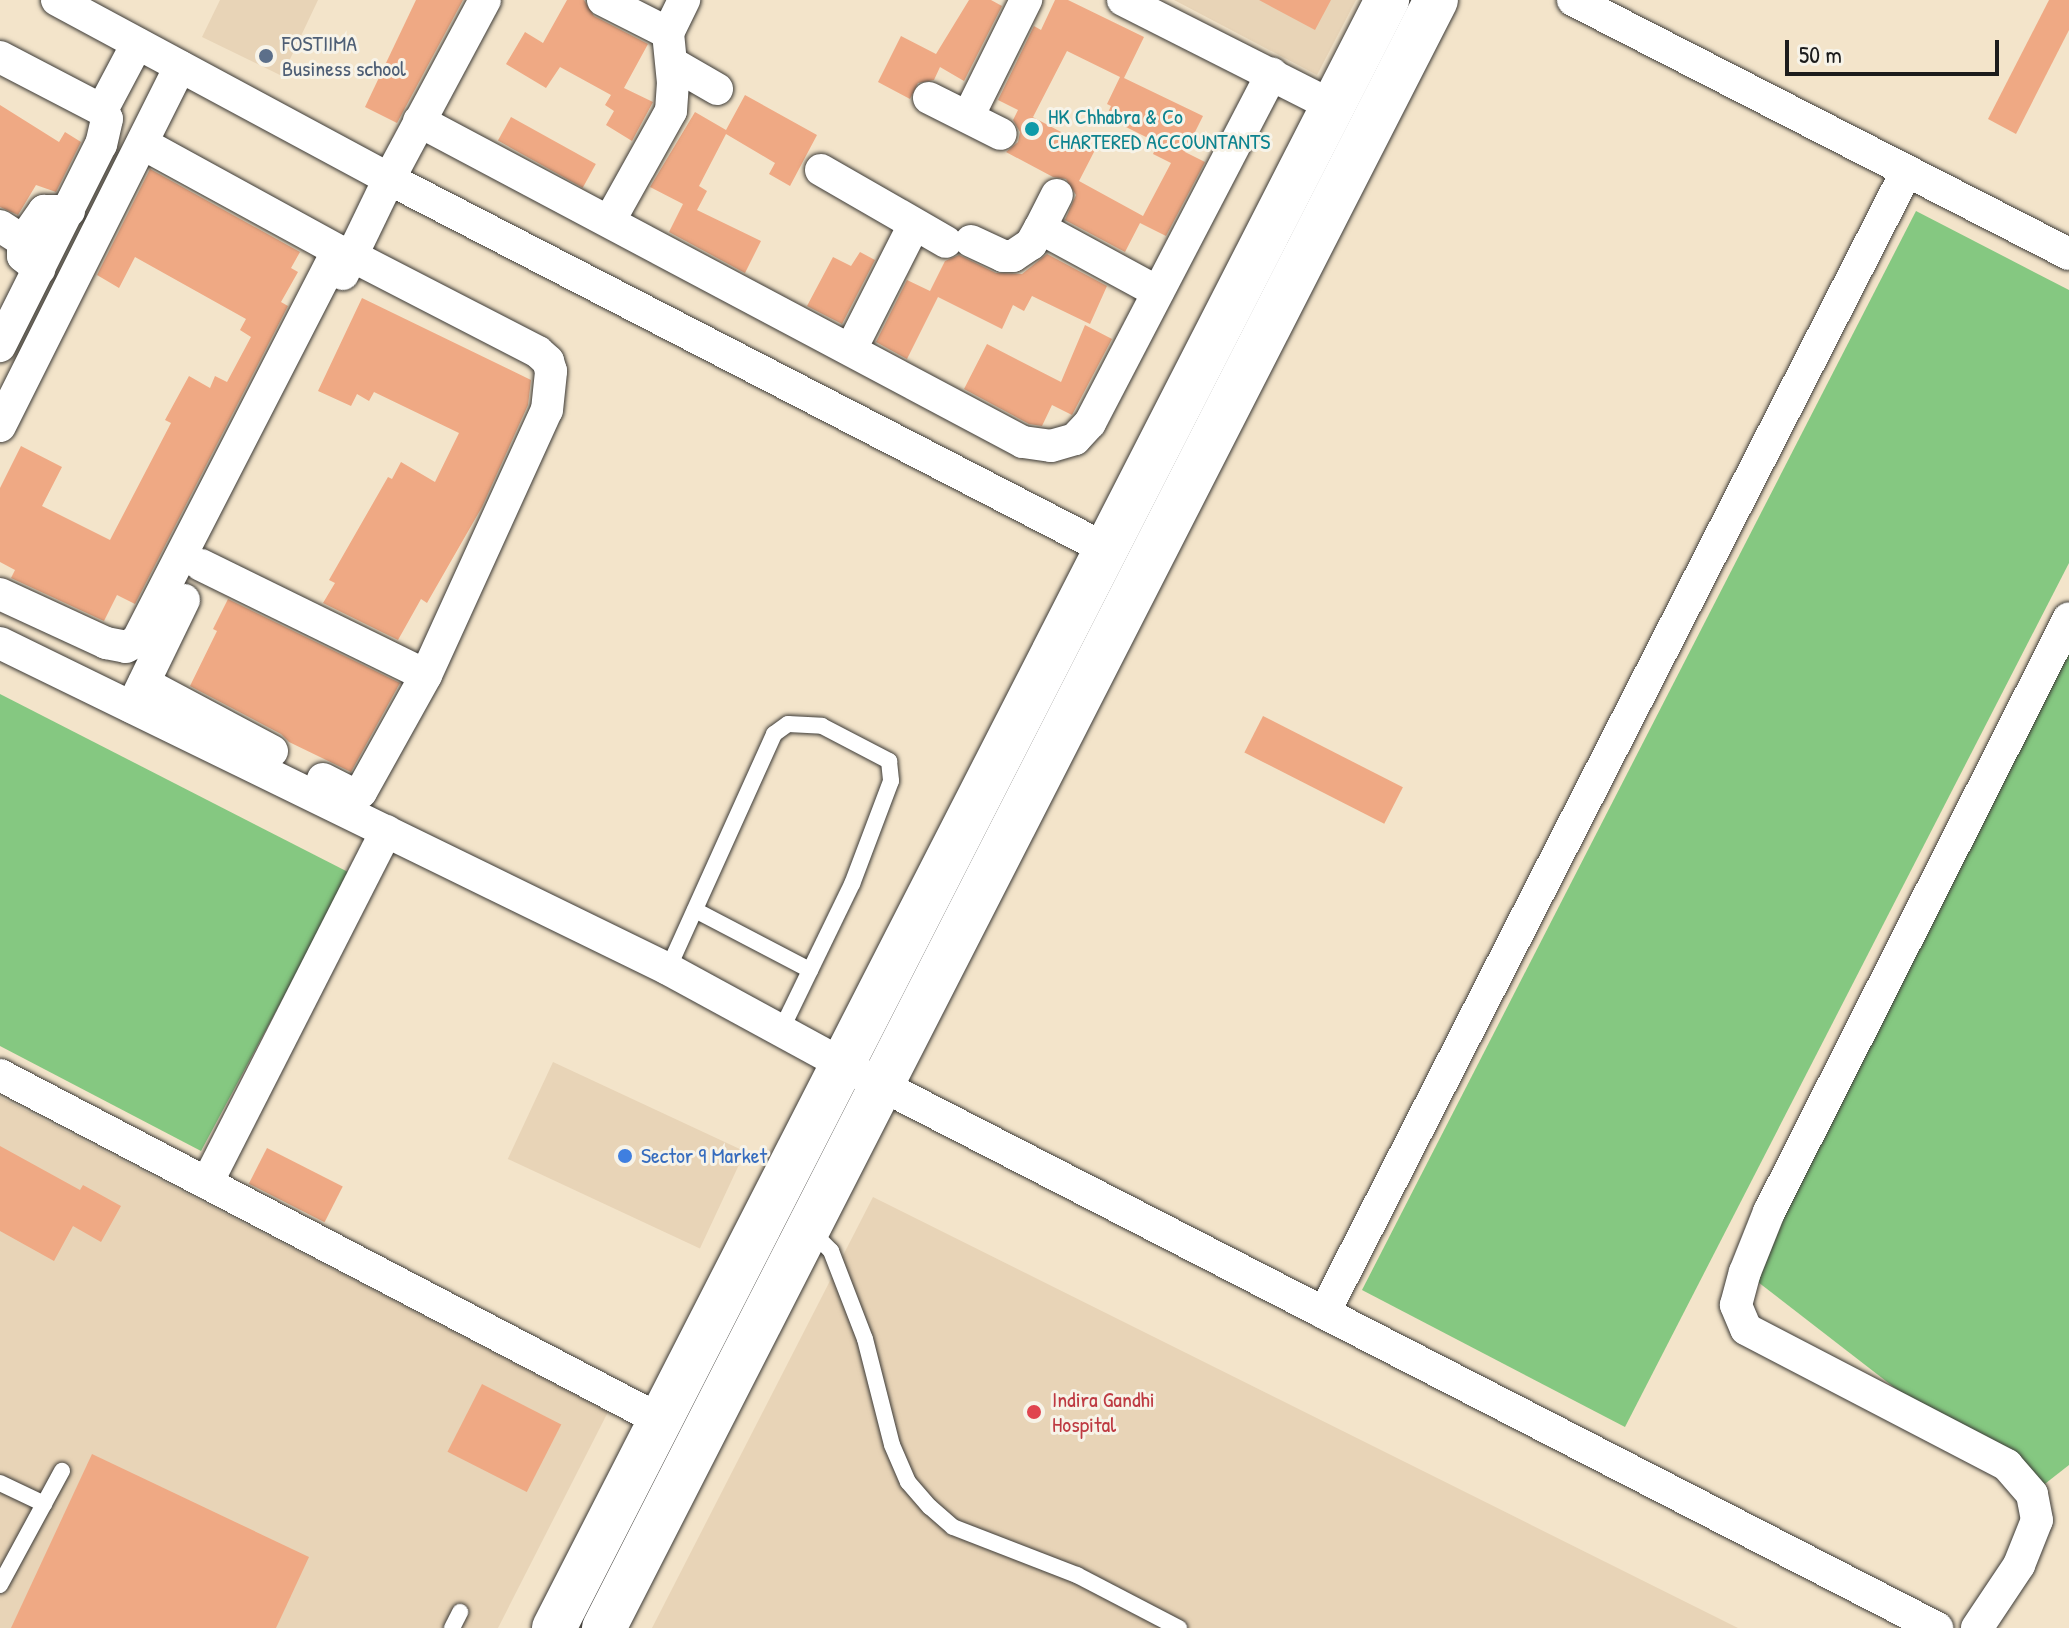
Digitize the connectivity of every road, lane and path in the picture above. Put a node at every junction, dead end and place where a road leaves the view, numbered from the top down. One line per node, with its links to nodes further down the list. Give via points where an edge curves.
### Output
1 (57, 0): 10 (street)
2 (485, 0): 20 (street)
3 (603, 0): 11 (street)
4 (684, 0): 11 (street)
5 (1026, 0): 19 (street)
6 (1123, 0): 14 (street)
7 (1387, 0): 17 (street)
8 (1436, 0): 51 (street)
9 (1573, 0): 24 (street)
10 (137, 44): 13 (street); 18 (street)
11 (670, 48): 15 (street); 28 (street, via 671,111)
12 (0, 57): 18 (street)
13 (180, 66): 22 (street); 25 (street)
14 (1272, 74): 17 (street); 35 (street)
15 (717, 89)
16 (929, 98): 19 (street)
17 (1333, 106): 39 (street)
18 (102, 110): 27 (street, via 106,130)
19 (968, 117): 21 (street)
20 (419, 121): 25 (street); 28 (street)
21 (1001, 134)
22 (143, 144): 38 (street); 41 (street, via 337,250 137,641 126,647 106,643)
23 (821, 170): 29 (street)
24 (1907, 171): 32 (street); 55 (street)
25 (389, 179): 33 (street); 39 (street)
26 (1057, 195): 30 (street)
27 (69, 211): 31 (street, via 44,211); 34 (street)
28 (610, 220): 37 (street)
29 (914, 225): 30 (street, via 1003,256 1031,244); 37 (street)
30 (1040, 228): 35 (street)
31 (11, 234): 34 (street, via 23,256)
32 (2069, 254)
33 (352, 256): 40 (street); 44 (street, via 538,352 551,371 547,410)
34 (39, 269): 36 (street)
35 (1158, 292): 37 (street, via 1090,423 1075,439 1051,446 1023,442)
36 (0, 346)
37 (851, 349)
38 (0, 426)
39 (1106, 549): 51 (street)
40 (201, 565): 44 (street); 45 (street)
41 (0, 594)
42 (2066, 635): 67 (street, via 1769,1212 1736,1305 1746,1329 2007,1465 2032,1494 2037,1520 2019,1565)
43 (0, 643): 45 (street)
44 (426, 675): 45 (street, via 357,794)
45 (138, 695): 46 (street)
46 (386, 831): 48 (street); 53 (street)
47 (695, 910): 48 (lane); 49 (lane); 49 (lane, via 774,734 788,724 822,726 889,761 891,781 852,884)
48 (668, 969): 50 (street)
49 (810, 970): 50 (lane)
50 (781, 1030): 51 (street)
51 (860, 1074): 54 (street); 55 (street); 56 (street)
52 (0, 1075): 53 (street)
53 (207, 1183): 56 (street)
54 (807, 1227): 64 (street); 65 (lane, via 831,1251 873,1360 892,1445 908,1482 930,1507 953,1527 1077,1575)
55 (1324, 1313): 66 (street)
56 (660, 1420): 63 (street)
57 (62, 1471): 59 (lane)
58 (0, 1483): 59 (lane)
59 (44, 1504): 60 (lane)
60 (0, 1585)
61 (460, 1612): 62 (lane)
62 (452, 1628)
63 (554, 1628)
64 (604, 1628)
65 (1179, 1628)
66 (1937, 1628)
67 (1977, 1628)

